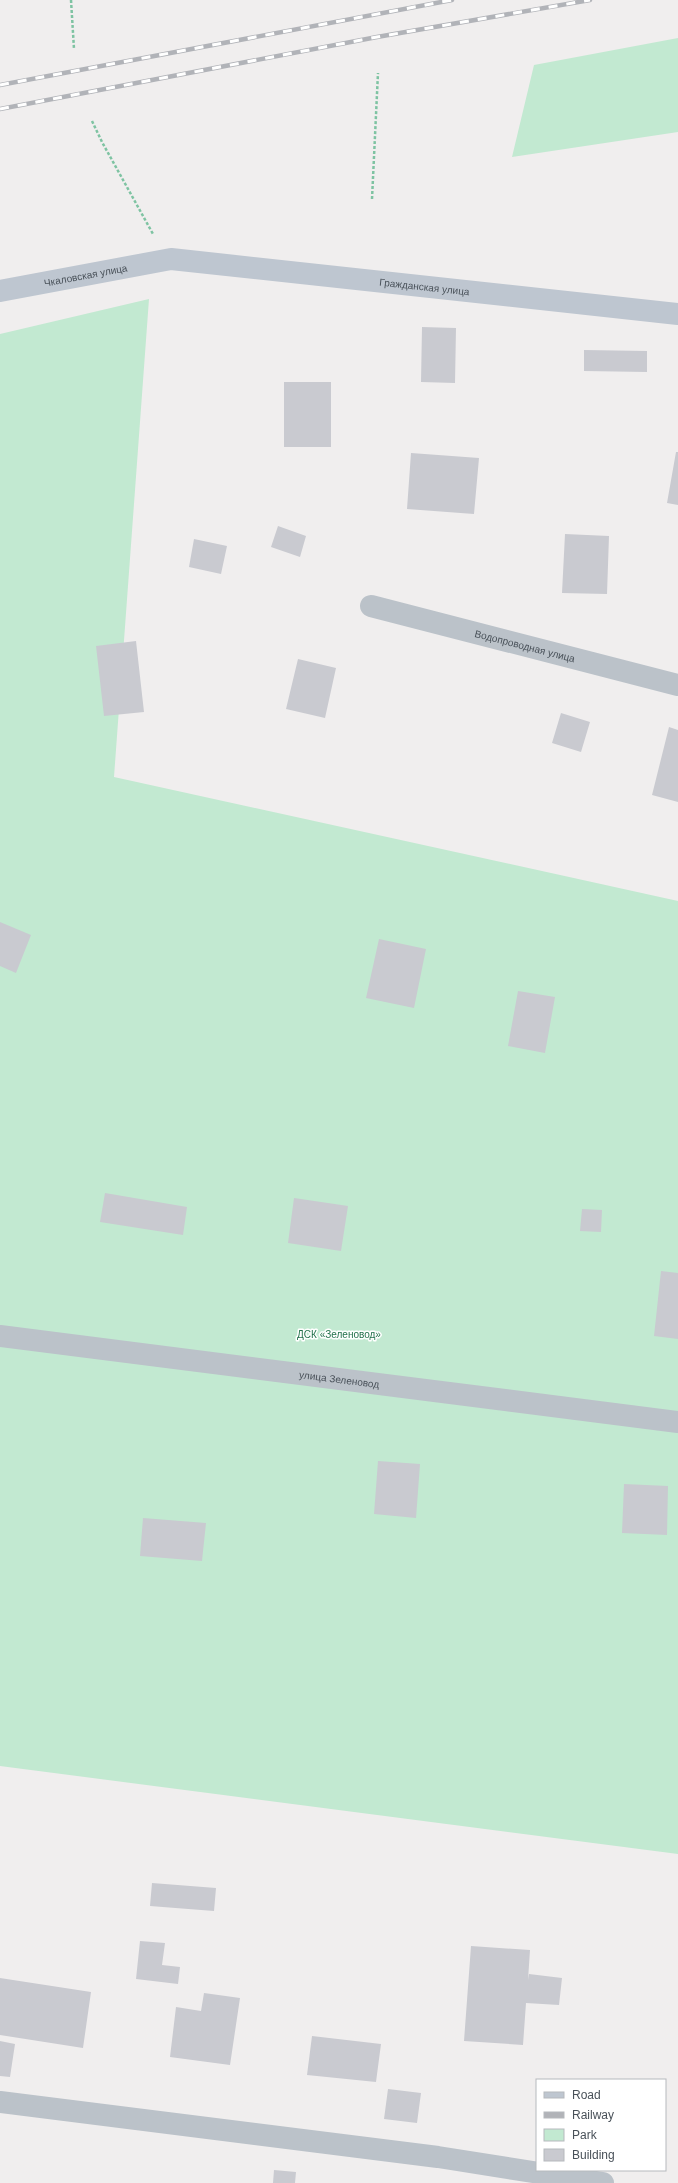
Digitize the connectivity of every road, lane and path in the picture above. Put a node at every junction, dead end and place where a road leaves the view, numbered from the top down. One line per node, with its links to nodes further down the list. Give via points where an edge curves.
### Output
1 (71, 0): 2 (path)
2 (74, 49)
3 (378, 73): 5 (path)
4 (92, 121): 6 (path, via 159,245)
5 (372, 199)
6 (171, 259): 7 (street, Чкаловская улица); 8 (street, Гражданская улица)
7 (0, 291)
8 (678, 314)
9 (371, 606): 10 (street, Водопроводная улица)
10 (678, 685)
11 (0, 1336): 12 (street, улица Зеленовод)
12 (678, 1422)
13 (0, 2102): 14 (street, via 438,2157)
14 (603, 2183)

